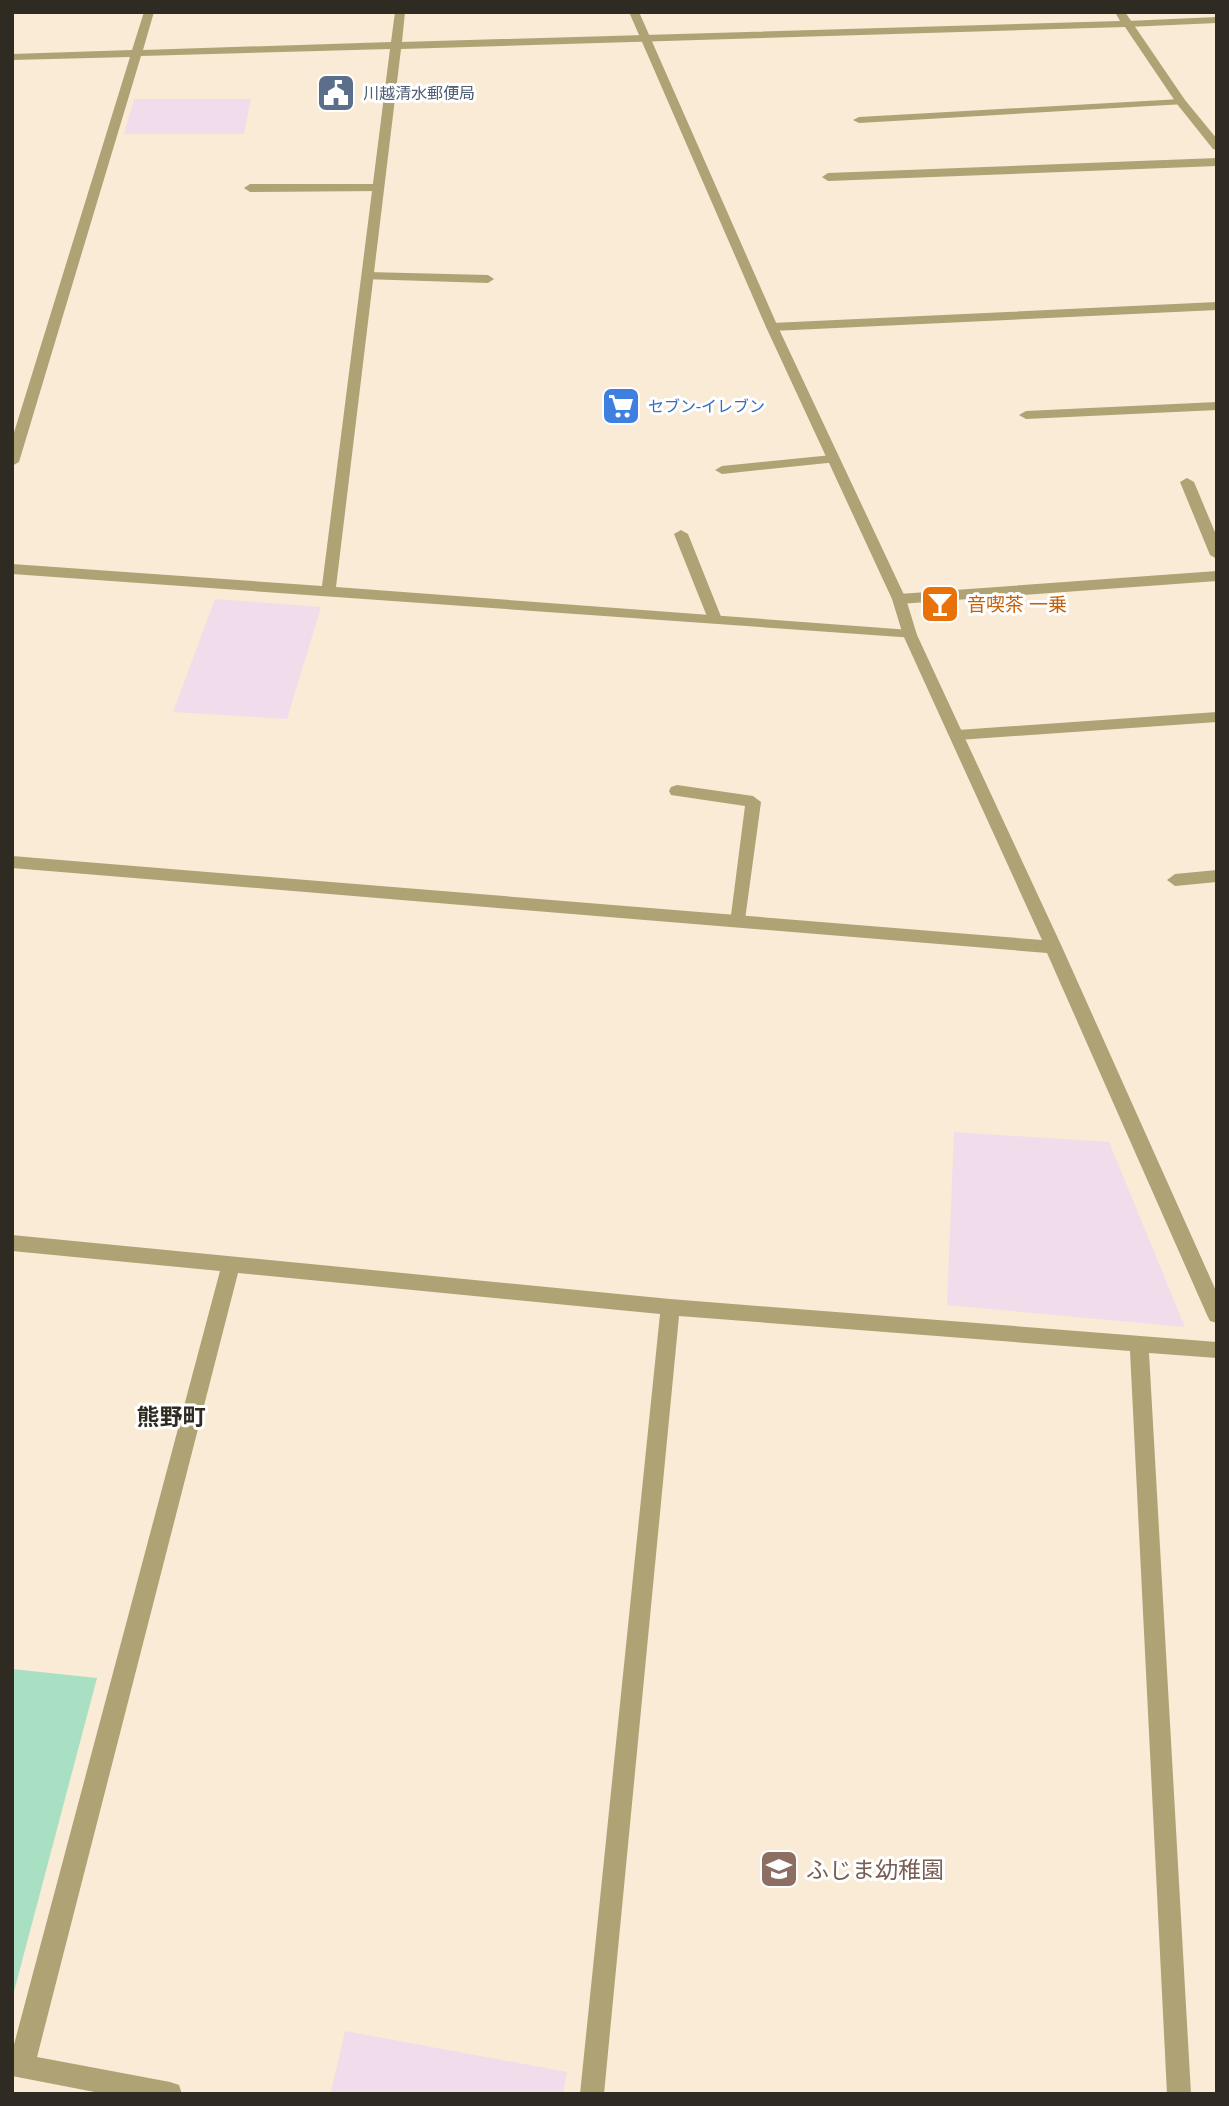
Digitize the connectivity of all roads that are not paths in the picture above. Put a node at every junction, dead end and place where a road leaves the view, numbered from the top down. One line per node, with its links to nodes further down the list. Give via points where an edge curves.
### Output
1 (149, 12): 9 (street)
2 (400, 12): 8 (street)
3 (634, 12): 7 (street)
4 (1120, 12): 6 (street)
5 (1217, 20): 6 (street)
6 (1127, 24): 7 (street); 11 (street)
7 (645, 40): 8 (street); 21 (street)
8 (395, 47): 9 (street); 17 (street)
9 (137, 54): 10 (street); 25 (street)
10 (12, 57)
11 (1181, 102): 12 (street); 13 (street)
12 (859, 120)
13 (1217, 147)
14 (1217, 162): 15 (street)
15 (828, 177)
16 (250, 188): 17 (street)
17 (377, 188): 18 (street)
18 (366, 276): 19 (street); 32 (street)
19 (488, 279)
20 (1217, 306): 21 (street)
21 (772, 327): 24 (street)
22 (1217, 406): 23 (street)
23 (1026, 415)
24 (832, 459): 26 (street); 33 (street)
25 (12, 462)
26 (722, 470)
27 (1186, 482): 29 (street)
28 (681, 534): 34 (street)
29 (1217, 555)
30 (12, 569): 32 (street)
31 (1217, 576): 33 (street)
32 (328, 593): 34 (street)
33 (899, 599): 35 (street)
34 (715, 619): 35 (street)
35 (910, 635): 37 (street)
36 (1217, 717): 37 (street)
37 (958, 736): 43 (street)
38 (677, 792): 42 (street, via 753,802)
39 (12, 862): 42 (street)
40 (1217, 876): 41 (street)
41 (1175, 880)
42 (738, 923): 43 (street)
43 (1054, 947): 47 (street)
44 (12, 1243): 45 (street)
45 (231, 1265): 46 (street); 50 (street)
46 (670, 1307): 48 (street); 52 (street)
47 (1217, 1315)
48 (1139, 1344): 49 (street); 53 (street)
49 (1217, 1350)
50 (18, 2064): 51 (street)
51 (170, 2094)
52 (592, 2094)
53 (1179, 2094)

